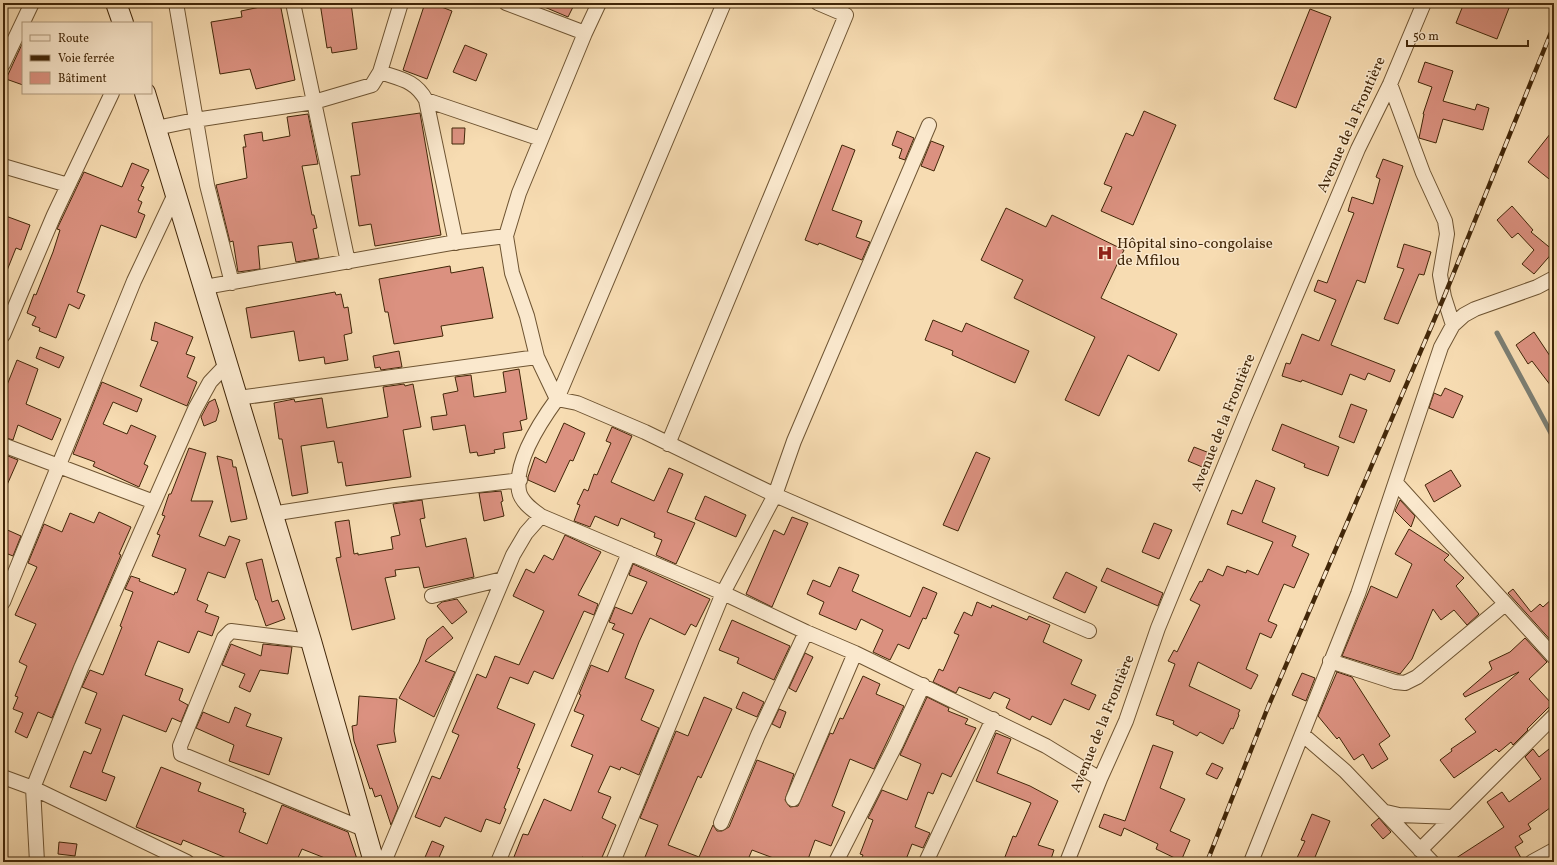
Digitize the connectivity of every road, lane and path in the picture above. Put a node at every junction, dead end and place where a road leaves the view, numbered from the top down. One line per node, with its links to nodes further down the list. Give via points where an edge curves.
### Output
1 (32, 3): 11 (street)
2 (116, 3): 12 (street)
3 (176, 3): 22 (street)
4 (293, 3): 21 (street)
5 (401, 3): 16 (street)
6 (506, 3): 14 (street)
7 (599, 3): 14 (street)
8 (724, 3): 40 (street)
9 (818, 3): 41 (street, via 846,15)
10 (1424, 3): 17 (street, Avenue de la Frontière)
11 (23, 22)
12 (123, 22)
13 (22, 24): 15 (street)
14 (585, 33): 25 (street)
15 (3, 64)
16 (380, 72): 20 (street, via 409,82 420,89); 21 (street, via 372,85 366,88)
17 (1390, 84): 35 (street, via 1423,173 1445,221 1446,234 1440,275); 67 (street, Avenue de la Frontière, via 1358,149 1245,416 1158,628 1126,721)
18 (112, 94): 27 (street)
19 (145, 94): 24 (street)
20 (426, 100): 25 (street); 30 (street)
21 (314, 102): 22 (street); 31 (street)
22 (195, 120): 24 (street); 33 (street, via 207,185)
23 (929, 125): 46 (street, via 794,441)
24 (156, 128): 28 (street)
25 (541, 139): 29 (street, via 519,193)
26 (3, 166): 27 (street)
27 (68, 185): 36 (street)
28 (175, 194): 34 (street); 43 (street, via 134,281)
29 (506, 236): 30 (street); 37 (street, via 512,273)
30 (456, 243): 31 (street)
31 (348, 262): 33 (street)
32 (1554, 278): 35 (street, via 1537,287 1475,309)
33 (232, 283): 34 (street)
34 (205, 287): 38 (street)
35 (1453, 326): 45 (street, via 1441,347)
36 (3, 335)
37 (537, 357): 39 (street); 40 (street)
38 (228, 362): 39 (street); 47 (street, via 210,382 198,403)
39 (238, 398): 48 (street)
40 (557, 399): 41 (street, via 577,403); 44 (street, via 535,432 521,466)
41 (668, 444): 46 (street)
42 (3, 445): 43 (street)
43 (58, 467): 47 (street); 54 (street)
44 (520, 480): 48 (street, via 395,495); 49 (street, via 519,492 526,504)
45 (1396, 483): 55 (street); 61 (street, via 1358,594)
46 (775, 495): 52 (street); 56 (street)
47 (154, 502): 68 (street, via 81,668)
48 (271, 514): 58 (street)
49 (541, 516): 50 (street); 51 (street, via 526,533)
50 (629, 553): 52 (street); 80 (street)
51 (503, 579): 53 (street); 79 (street)
52 (723, 593): 57 (street); 81 (street)
53 (432, 596)
54 (3, 602)
55 (1505, 604): 60 (street); 61 (street, via 1417,677 1405,683)
56 (1090, 631)
57 (806, 632): 59 (street); 72 (street, via 758,736)
58 (311, 641): 73 (street); 73 (street, via 231,631 224,638 212,667 180,746 181,754)
59 (855, 652): 62 (street); 69 (street)
60 (1554, 657)
61 (1330, 661): 65 (street)
62 (923, 685): 64 (street); 82 (street)
63 (1554, 716): 71 (street)
64 (993, 719): 67 (street, via 1046,746); 83 (street)
65 (1302, 734): 70 (street, via 1345,771); 85 (street)
66 (3, 777): 68 (street)
67 (1100, 779): 84 (street, Avenue de la Frontière)
68 (33, 788): 76 (street); 77 (street)
69 (793, 799)
70 (1386, 812): 71 (street, via 1399,815); 74 (street)
71 (1453, 817): 74 (street)
72 (722, 823)
73 (366, 830): 78 (street)
74 (1420, 850): 86 (street)
75 (1554, 850): 87 (street)
76 (37, 862)
77 (187, 862)
78 (374, 862)
79 (384, 862)
80 (498, 862)
81 (613, 862)
82 (836, 862)
83 (926, 862)
84 (1067, 862)
85 (1251, 862)
86 (1432, 862)
87 (1532, 862)

